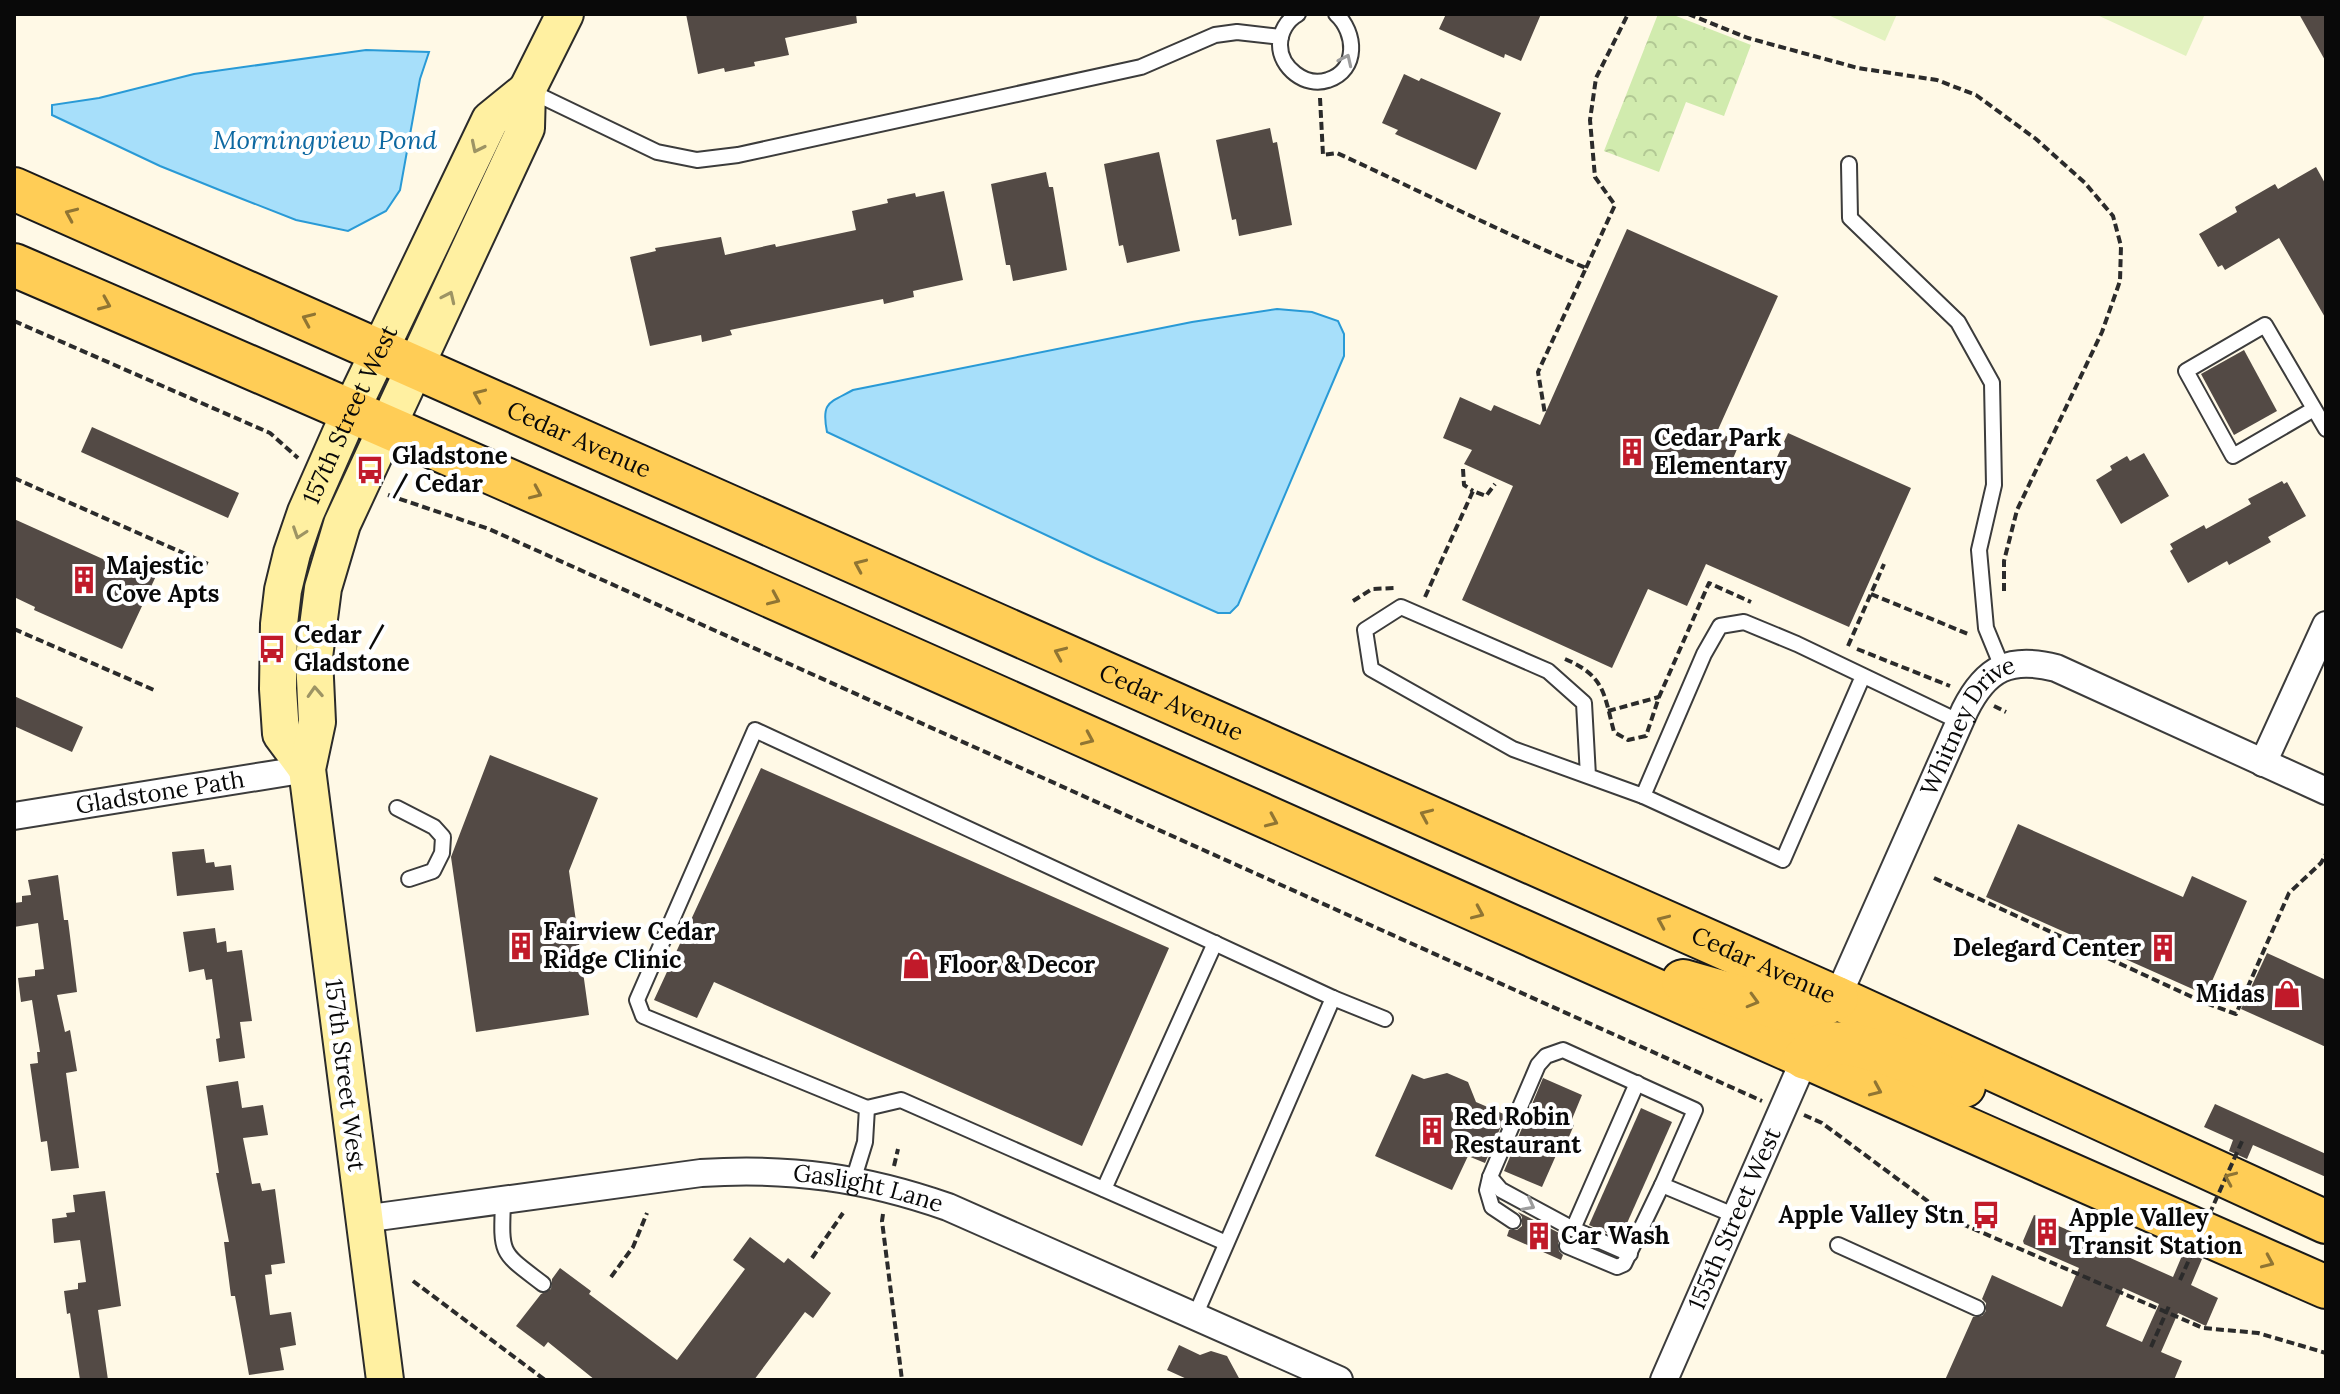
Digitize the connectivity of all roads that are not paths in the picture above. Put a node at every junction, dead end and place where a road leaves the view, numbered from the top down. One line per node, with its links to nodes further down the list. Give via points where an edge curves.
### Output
1 (565, 14): 5 (street, 157th Street West)
2 (1298, 14): 4 (lane)
3 (1336, 14): 4 (lane, one-way to 3, via 1281,55 1300,78 1332,79 1351,54 1350,32)
4 (1281, 37): 5 (lane, via 1215,35 1141,67 697,160 657,152)
5 (527, 90): 9 (street, 157th Street West, via 490,120)
6 (1849, 164): 15 (lane, via 1850,218 1958,322 1992,383 1994,485 1979,550 1986,628)
7 (14, 189): 9 (main road, Cedar Avenue, one-way to 7)
8 (14, 265): 11 (main road, one-way to 11)
9 (398, 359): 11 (street, 157th Street West); 12 (street, 157th Street West); 29 (main road, Cedar Avenue, one-way to 9)
10 (2314, 409): 10 (lane, via 2265,325 2186,371 2233,456); 13 (lane)
11 (351, 410): 12 (main road); 19 (street, 157th Street West, one-way to 19, via 292,553 283,590 281,734)
12 (388, 427): 19 (street, 157th Street West, one-way to 12, via 317,722 314,657 323,588 342,524); 26 (main road, one-way to 26)
13 (2326, 429)
14 (2326, 625): 18 (street)
15 (2002, 667): 17 (street, Whitney Drive, via 1984,680); 18 (street, Whitney Drive, via 2035,663 2056,668)
16 (1863, 676): 17 (lane); 22 (lane, via 1744,622 1720,626); 22 (lane, via 1783,860)
17 (1960, 722): 29 (street, Whitney Drive)
18 (2263, 763): 21 (street, Whitney Drive)
19 (307, 769): 24 (street, Gladstone Path); 41 (street, 157th Street West)
20 (1588, 776): 20 (lane, via 1513,749 1371,669 1365,630 1401,607 1548,671 1584,703); 22 (lane)
21 (2326, 791)
22 (1643, 796)
23 (397, 808): 25 (lane, via 443,837 433,871)
24 (14, 816)
25 (409, 879)
26 (1544, 942): 29 (main road, one-way to 29, via 1796,1013); 31 (main road)
27 (1215, 943): 28 (lane); 33 (lane, via 755,730 637,1000 643,1016); 38 (lane)
28 (1333, 998): 30 (lane); 45 (lane)
29 (1837, 998): 34 (main road, Cedar Avenue)
30 (1385, 1019)
31 (1805, 1058): 34 (main road, via 1821,1044 1844,1042 1948,1078 2097,1148); 40 (street, 155th Street West); 50 (main road, one-way to 50)
32 (1637, 1083): 35 (lane, via 1563,1050 1546,1056); 37 (lane, via 1695,1110); 44 (lane)
33 (867, 1108): 36 (lane, via 865,1142); 38 (lane, via 901,1100)
34 (2151, 1142): 43 (main road, Cedar Avenue, one-way to 34)
35 (1490, 1177): 42 (lane, via 1492,1207); 44 (lane, one-way to 44, via 1501,1190)
36 (853, 1181): 39 (street, Gaslight Lane, via 729,1171); 52 (street, Gaslight Lane, via 890,1187 970,1216)
37 (1662, 1185): 40 (lane); 48 (lane)
38 (1104, 1189): 45 (lane)
39 (503, 1201): 41 (street, Gaslight Lane); 49 (lane, via 503,1249)
40 (1736, 1216): 55 (street, 155th Street West)
41 (363, 1219): 53 (street, 157th Street West)
42 (1513, 1221)
43 (2326, 1222)
44 (1573, 1229): 48 (lane)
45 (1226, 1243): 52 (lane)
46 (1838, 1245): 51 (lane)
47 (1567, 1246): 48 (lane, via 1617,1267)
48 (1630, 1254)
49 (543, 1284)
50 (2326, 1287)
51 (1977, 1308)
52 (1195, 1316): 54 (street, Gaslight Lane)
53 (385, 1380)
54 (1339, 1380)
55 (1664, 1380)

